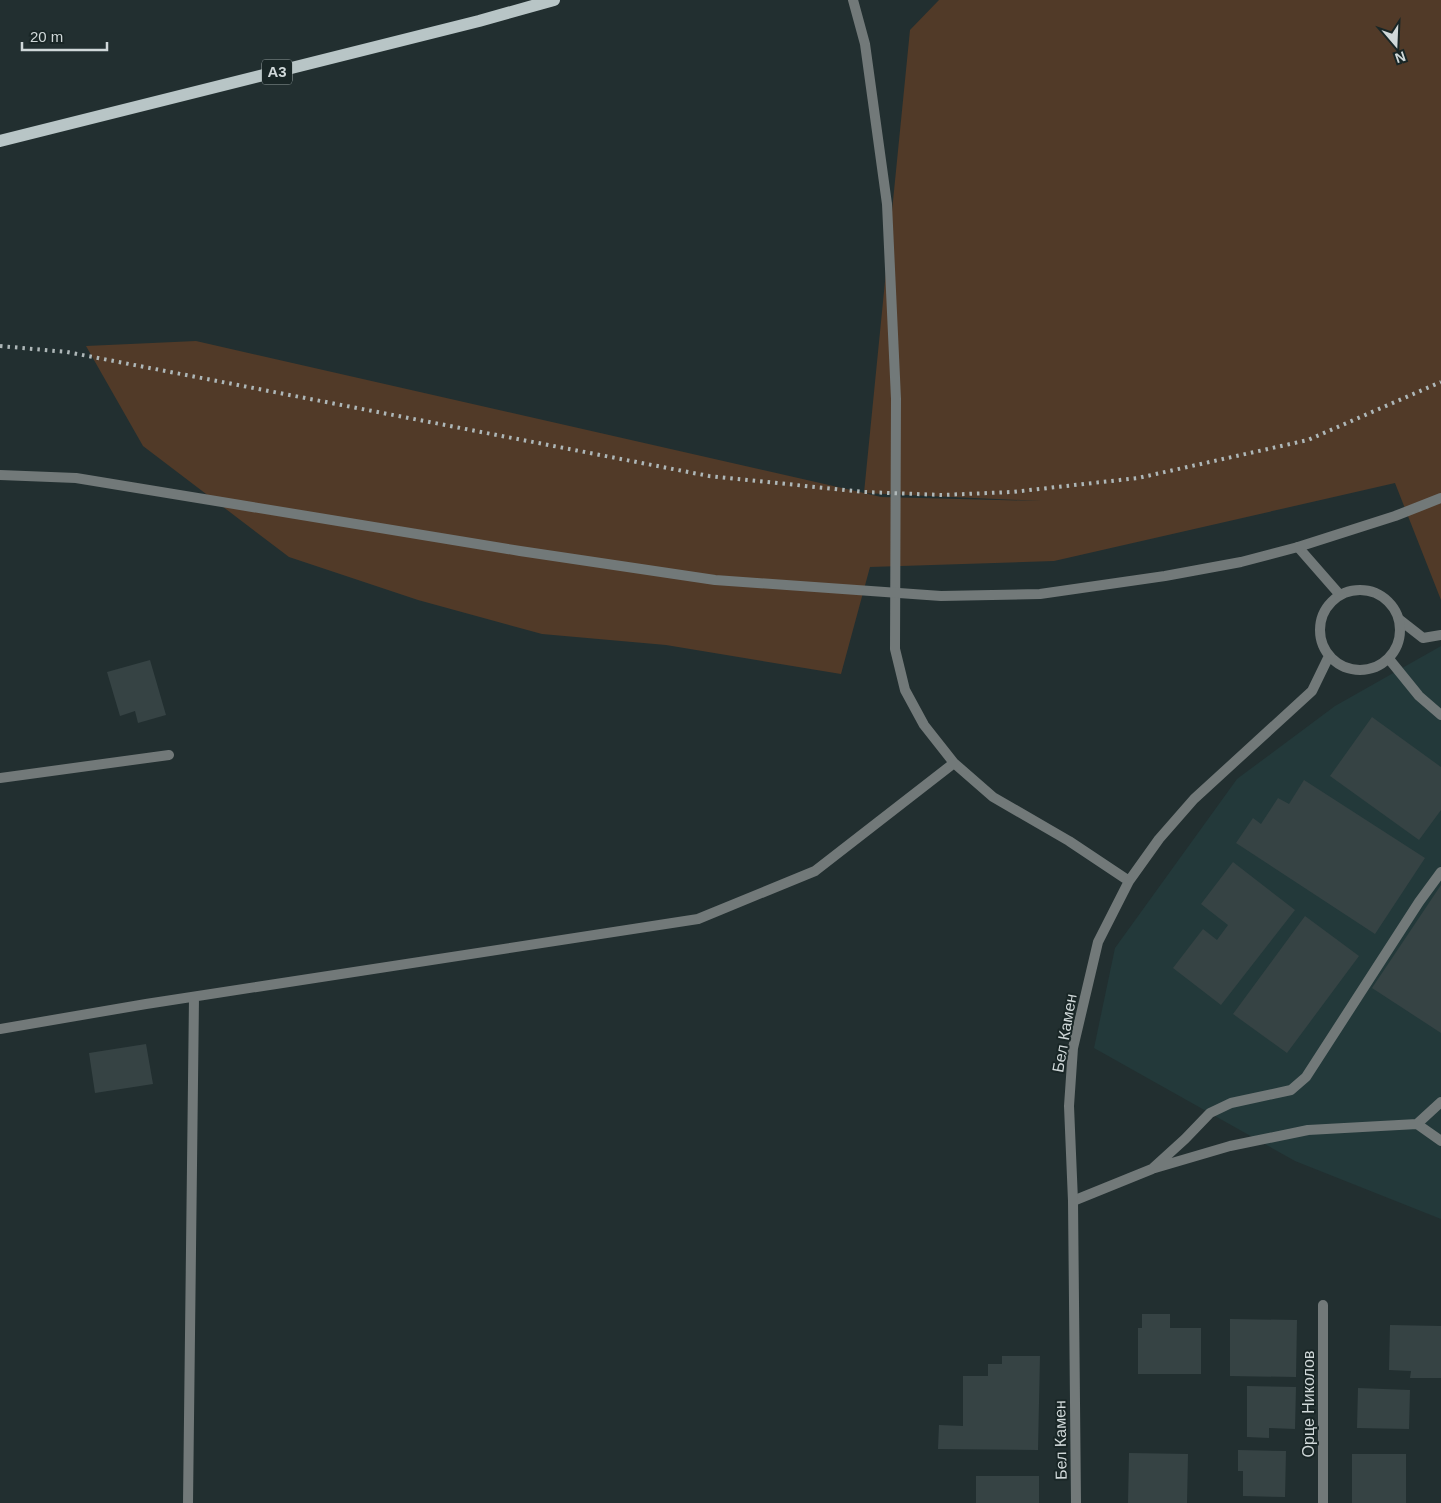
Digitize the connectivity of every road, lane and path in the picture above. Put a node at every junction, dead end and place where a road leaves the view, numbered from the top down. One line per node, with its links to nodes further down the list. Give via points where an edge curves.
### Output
1 (554, 0): 3 (main road, A3)
2 (854, 0): 14 (street, via 865,44 887,204 896,399 895,649 906,690 924,725)
3 (0, 141)
4 (0, 474): 6 (street, via 76,478 715,580 941,596 1040,594 1231,564)
5 (1441, 498): 6 (street)
6 (1298, 547): 7 (street)
7 (1340, 595): 8 (street, via 1358,589 1372,591 1394,607); 10 (street, via 1322,616 1322,644)
8 (1400, 620): 9 (street, via 1423,638); 11 (street, via 1401,634)
9 (1441, 636)
10 (1329, 656): 11 (street, via 1340,665 1364,671); 17 (street, Бел Камен, via 1312,691 1194,799)
11 (1389, 659): 12 (street, via 1419,696)
12 (1441, 715)
13 (169, 755): 15 (street)
14 (954, 763): 17 (street, via 993,797); 18 (street, via 815,871 698,919)
15 (0, 778)
16 (1441, 872): 23 (street, via 1306,1077 1291,1090 1232,1103 1210,1113)
17 (1129, 880): 24 (street, Бел Камен, via 1098,942 1074,1048 1069,1106)
18 (194, 996): 19 (street); 26 (street)
19 (0, 1029)
20 (1441, 1102): 21 (street)
21 (1417, 1124): 22 (street); 23 (street, via 1308,1130 1230,1146)
22 (1441, 1141)
23 (1152, 1169): 24 (street)
24 (1073, 1200): 27 (street, Бел Камен)
25 (1323, 1305): 28 (street, Орце Николов)
26 (188, 1503)
27 (1076, 1503)
28 (1324, 1503)

